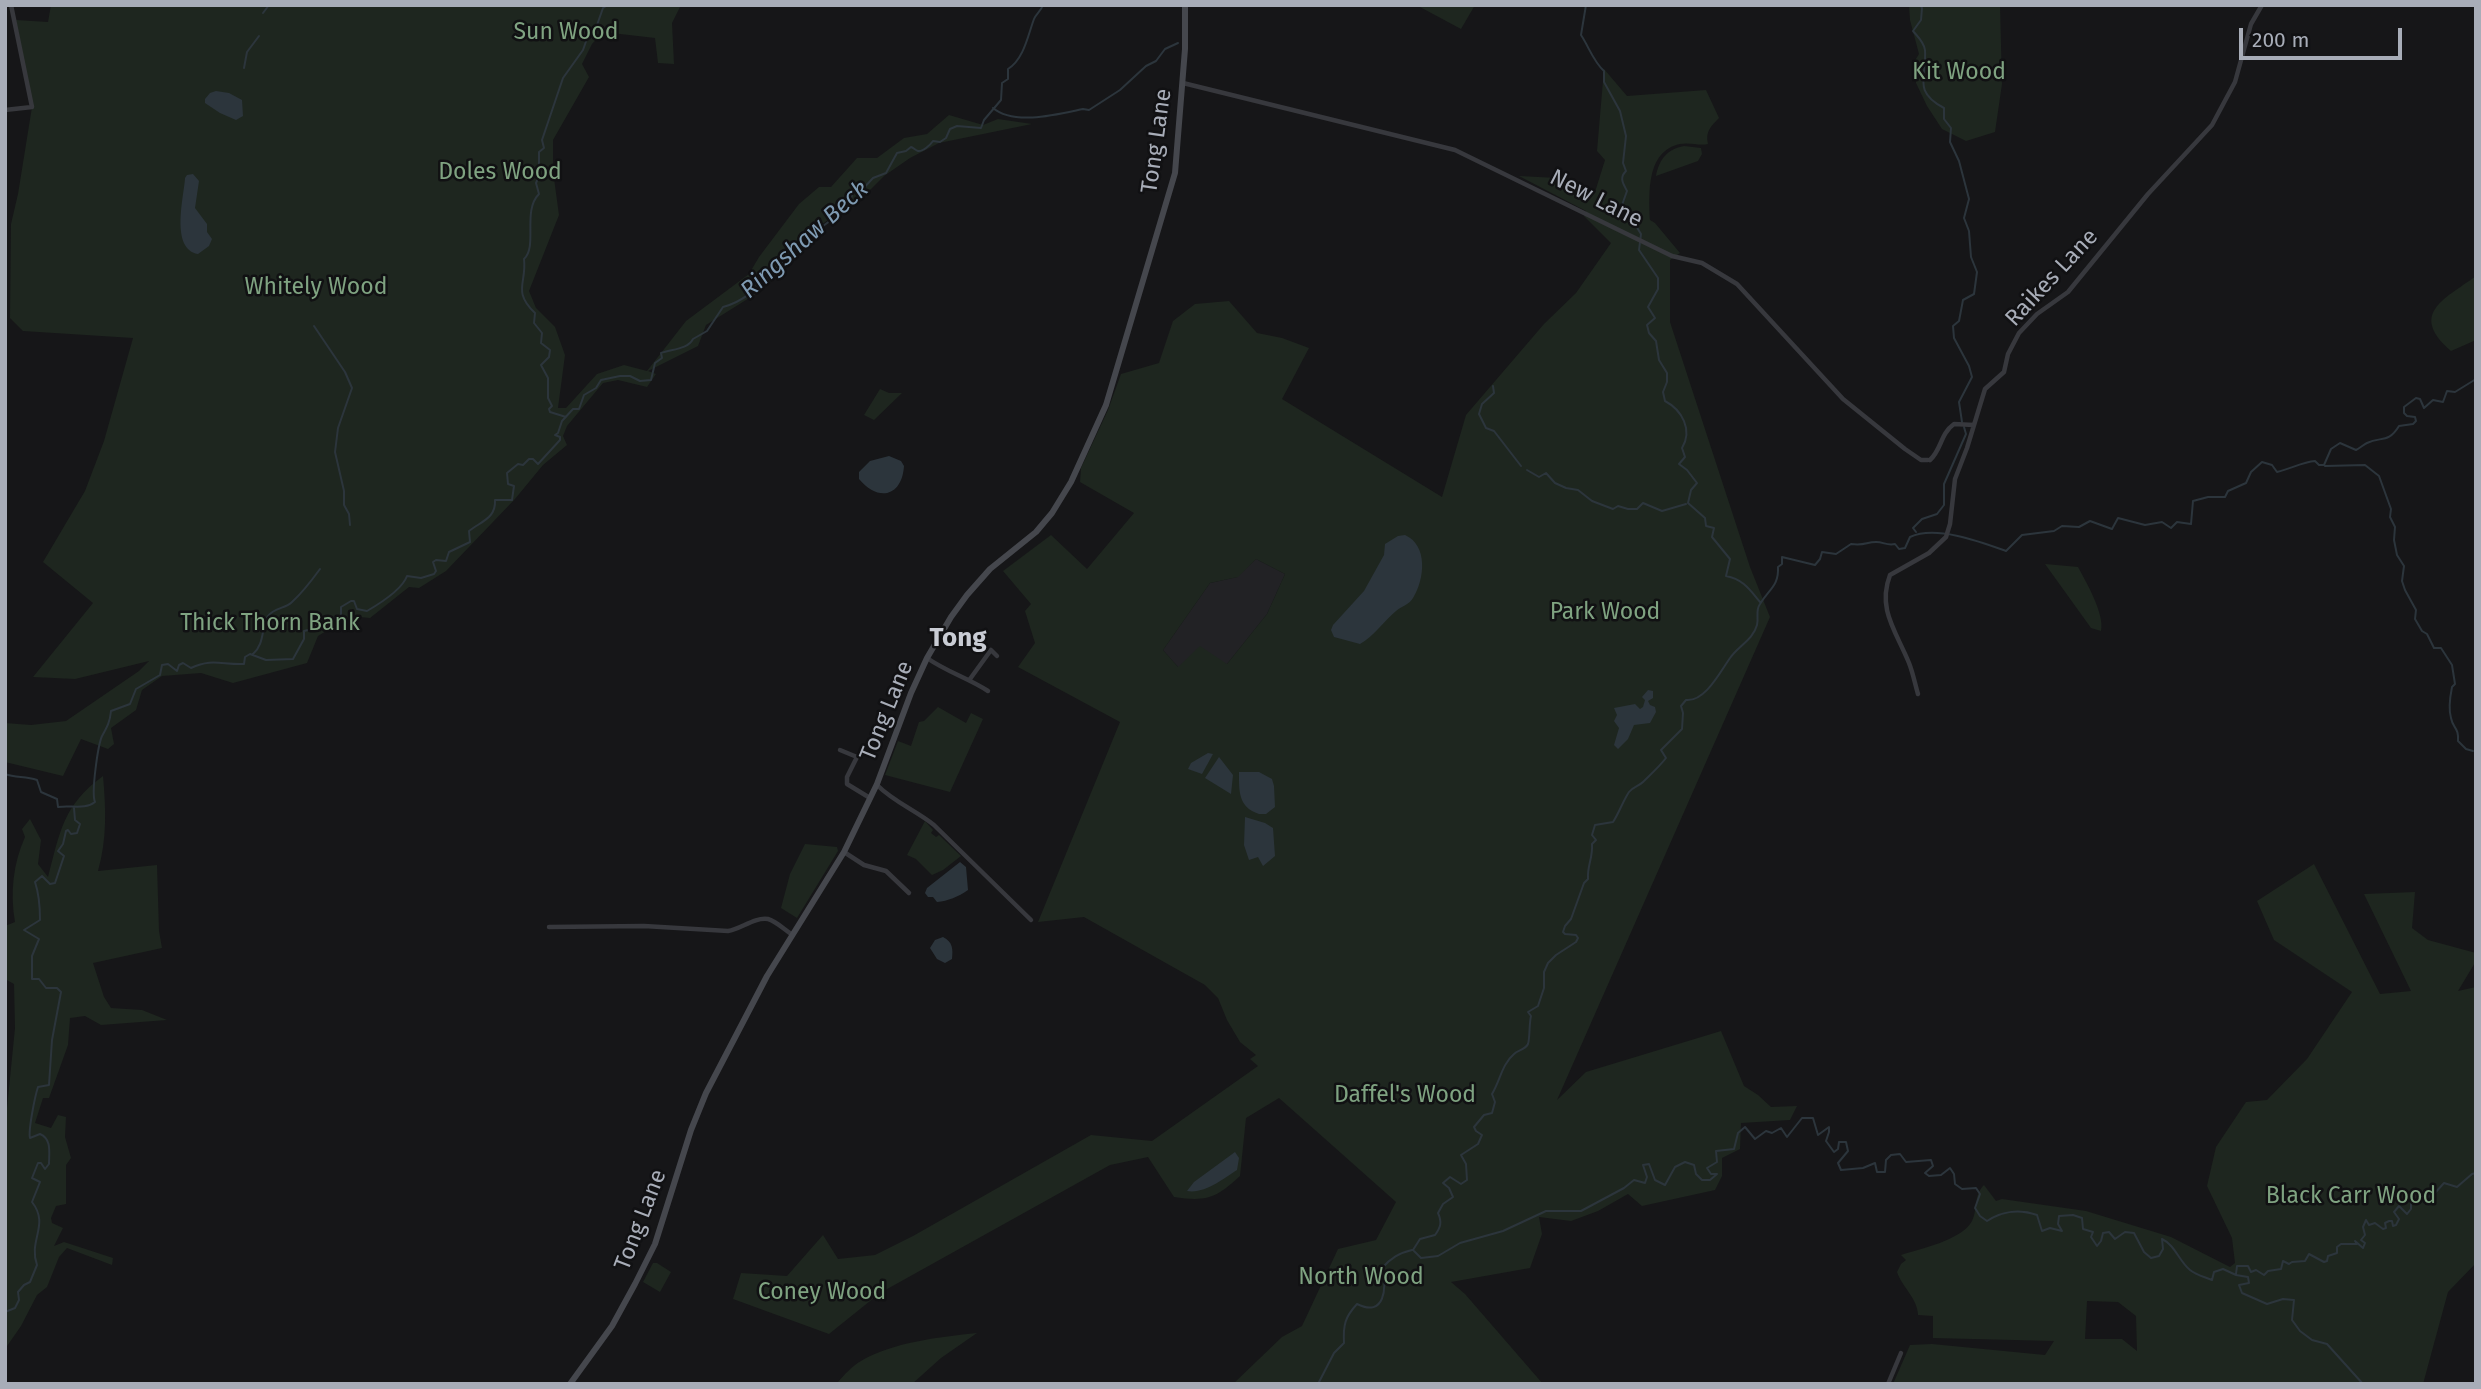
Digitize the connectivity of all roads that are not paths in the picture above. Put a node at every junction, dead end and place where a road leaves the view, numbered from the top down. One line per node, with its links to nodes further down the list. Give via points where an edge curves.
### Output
1 (11, 5): 5 (street, via 33,107)
2 (1185, 5): 4 (street, Tong Lane)
3 (2262, 5): 6 (street, Raikes Lane, via 2251,24 2235,82 2212,125 2068,292 2019,334 2004,372 1985,389)
4 (1183, 83): 6 (street, New Lane, via 1455,149 1672,256 1702,263 1737,284 1843,399 1921,460 1929,460 1954,424); 8 (street, Tong Lane, via 1171,192 1106,405 1052,513 1037,532 983,576)
5 (5, 110)
6 (1974, 425): 11 (street, Raikes Lane, via 1955,479 1947,534 1929,553 1890,575 1885,589 1888,613)
7 (998, 656): 9 (street, via 990,650)
8 (928, 658): 9 (street, via 944,670); 13 (street, Tong Lane)
9 (970, 679): 10 (street)
10 (988, 691)
11 (1918, 694)
12 (840, 750): 14 (street, via 857,757 847,784)
13 (877, 784): 14 (street, Tong Lane); 17 (street, via 890,798 934,825)
14 (870, 798): 15 (street, Tong Lane)
15 (844, 852): 16 (street, via 886,872); 19 (street, Tong Lane)
16 (909, 893)
17 (1031, 920)
18 (549, 927): 19 (street, via 728,931 769,919)
19 (794, 936): 21 (street, Tong Lane, via 767,976 706,1093 655,1244 635,1284 612,1326)
20 (1901, 1353): 22 (street)
21 (570, 1384)
22 (1888, 1384)

